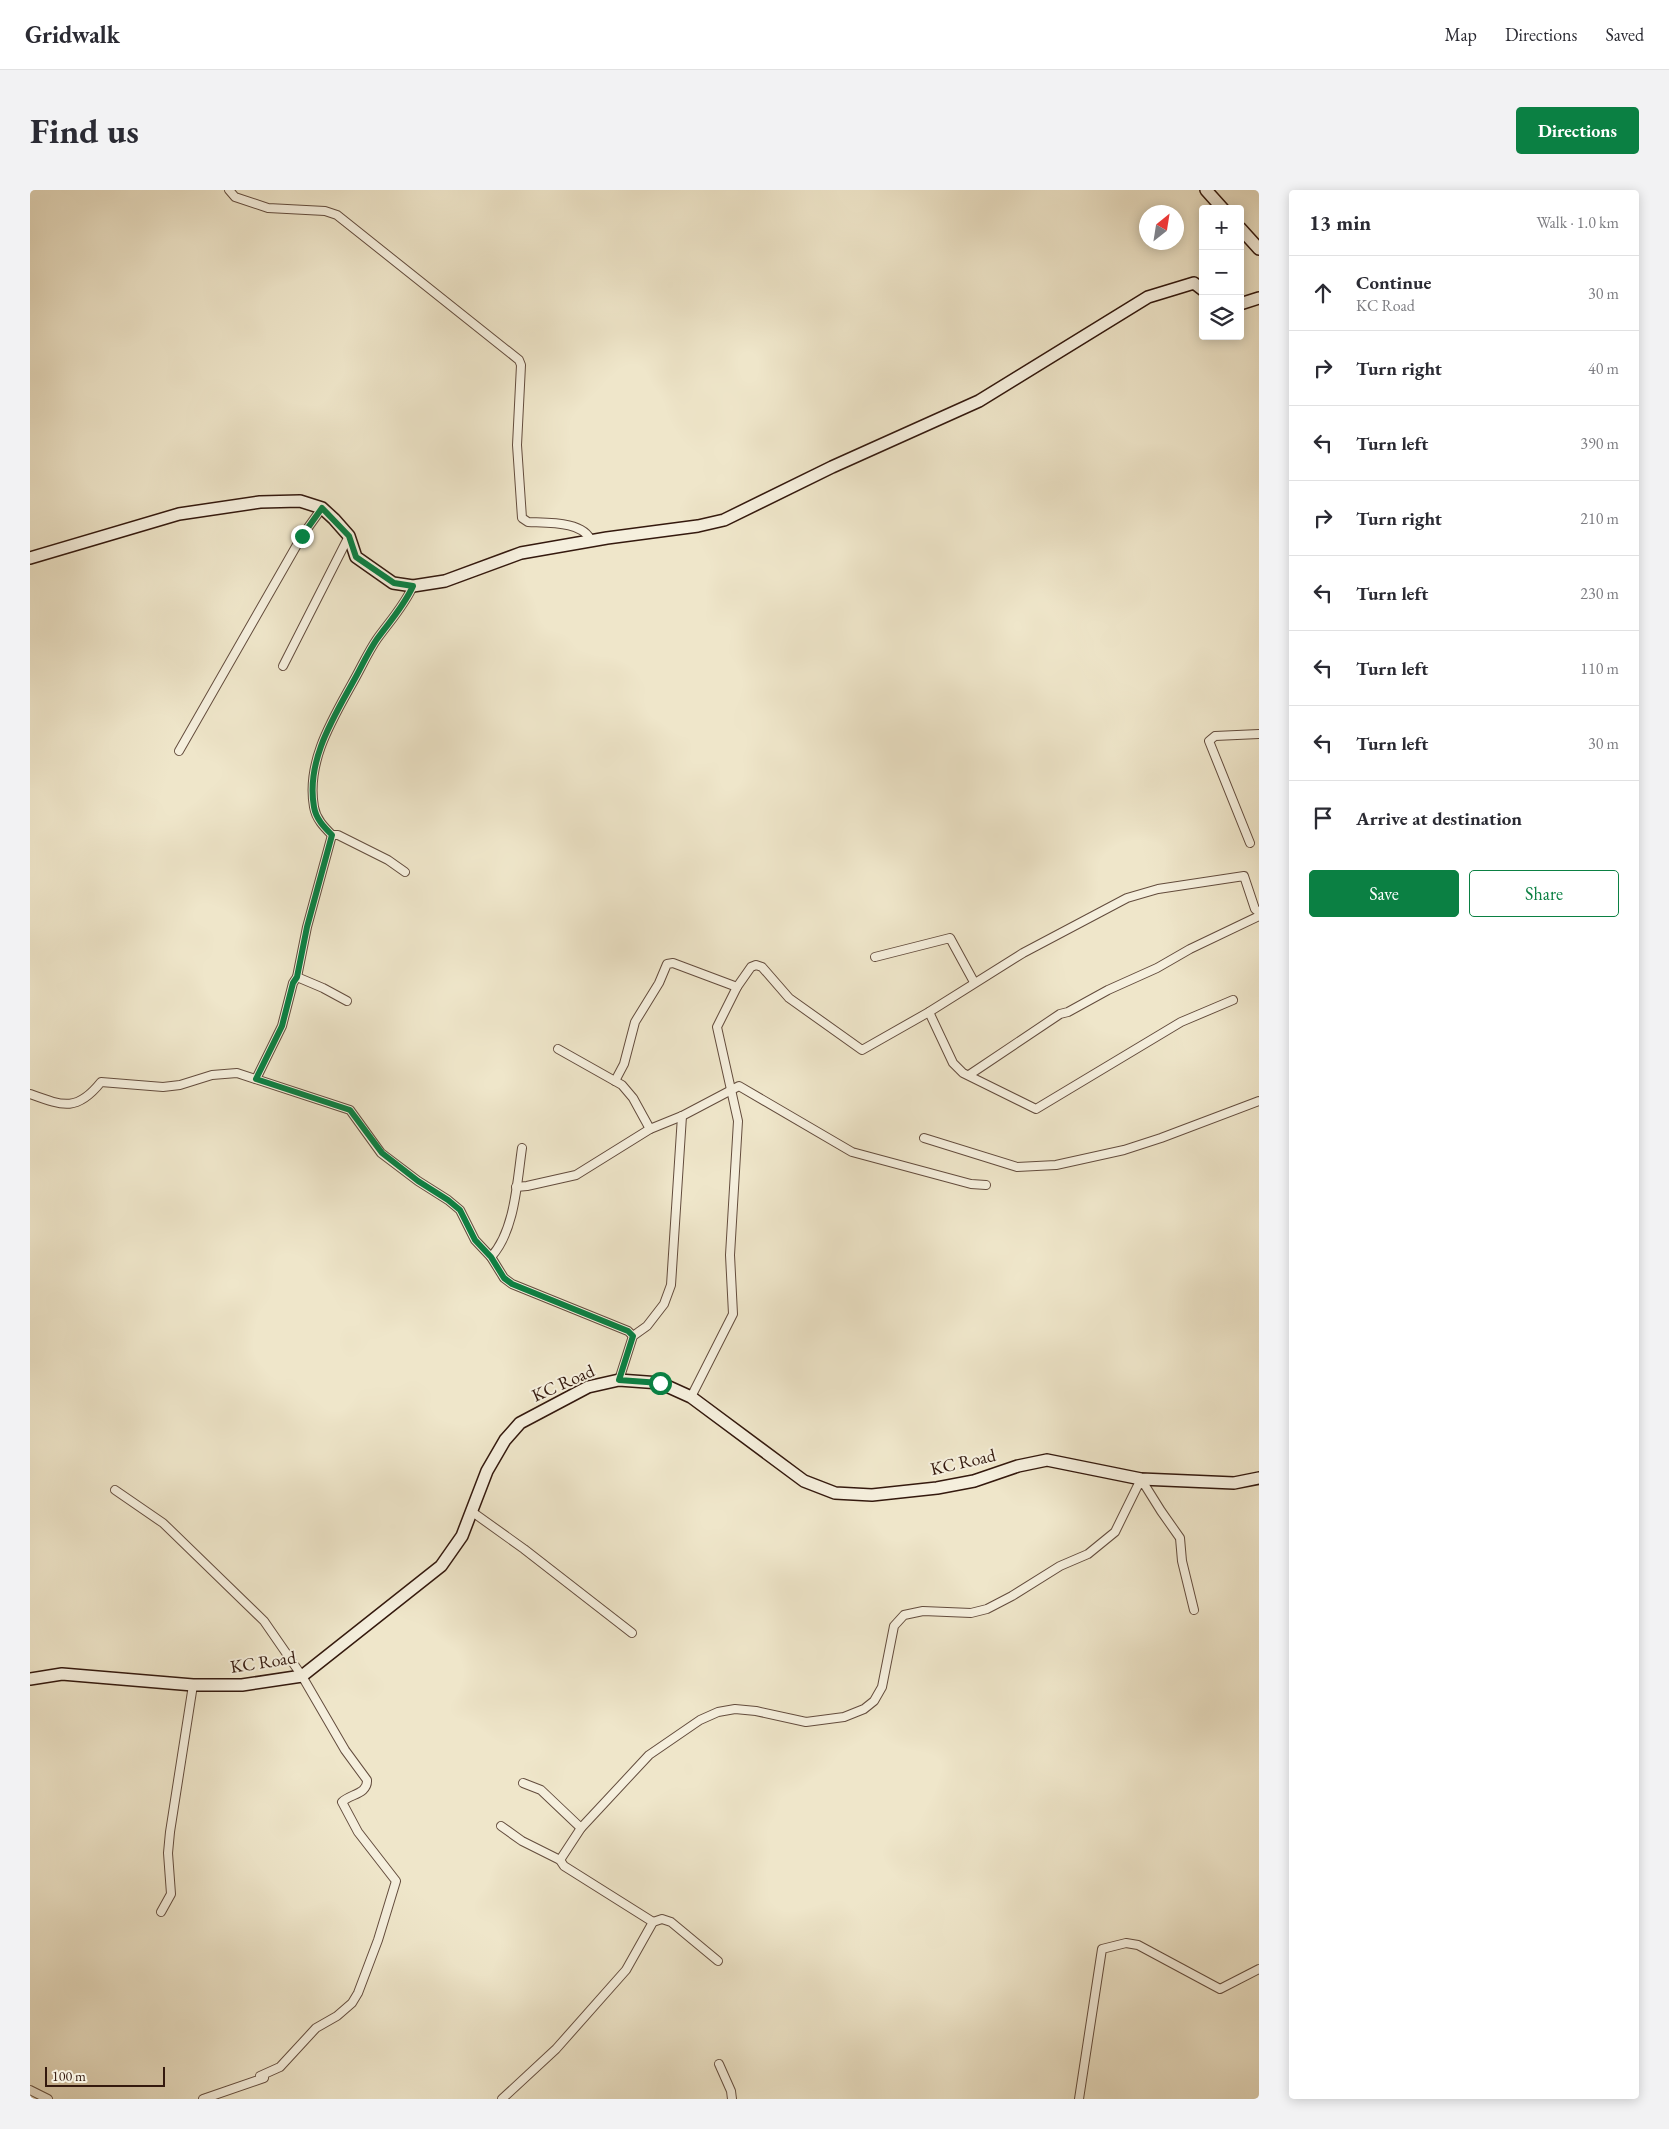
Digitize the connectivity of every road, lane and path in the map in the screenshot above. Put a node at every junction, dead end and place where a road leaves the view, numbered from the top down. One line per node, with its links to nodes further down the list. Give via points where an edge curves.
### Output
1 (229, 190): 11 (street, via 235,197 268,208 325,211 337,215 516,357 521,365 517,446 522,518 528,522 580,528 588,533)
2 (1206, 190): 3 (main road)
3 (1219, 205)
4 (1244, 232): 5 (main road)
5 (1259, 249)
6 (1199, 287): 11 (main road, via 1194,283 1148,297 979,401 724,520)
7 (1259, 298): 8 (main road)
8 (1244, 303)
9 (322, 508): 10 (main road); 12 (main road, via 300,501 260,502 179,514); 16 (street, via 302,536)
10 (349, 536): 13 (main road, via 356,557 394,583); 14 (street)
11 (591, 541): 13 (main road, via 521,554 445,581)
12 (30, 558)
13 (413, 586): 17 (street, via 376,641 318,752 314,807 319,822)
14 (283, 666)
15 (1259, 734): 18 (street, via 1215,736 1210,741)
16 (179, 751)
17 (332, 835): 19 (street, via 388,860); 23 (street)
18 (1250, 843)
19 (405, 872)
20 (1259, 912): 24 (street, via 1244,876 1158,889 1128,898)
21 (1259, 916): 30 (street, via 1060,1014)
22 (875, 957): 24 (street, via 950,938)
23 (297, 977): 27 (street); 31 (street, via 282,1026)
24 (974, 982): 28 (street)
25 (737, 987): 28 (street, via 751,967 762,966 789,998 862,1050); 32 (street, via 673,962 668,964 635,1022 624,1064); 33 (street, via 716,1027)
26 (1233, 1000): 30 (street, via 1181,1022 1036,1109)
27 (347, 1001)
28 (929, 1012): 30 (street, via 953,1063)
29 (558, 1048): 32 (street)
30 (969, 1075)
31 (256, 1079): 34 (street, via 237,1073 212,1075 163,1087 101,1082 90,1096 80,1102 57,1104); 42 (street, via 350,1110 382,1153 460,1210 475,1240)
32 (614, 1081): 37 (street, via 633,1098)
33 (731, 1089): 36 (street); 40 (street, via 739,1086 852,1152 971,1184); 45 (street, via 738,1121 730,1255 733,1314)
34 (30, 1094)
35 (1259, 1101): 38 (street, via 1124,1150 1056,1165 1017,1167)
36 (682, 1116): 37 (street); 43 (street, via 671,1285 664,1304 653,1319)
37 (650, 1129): 41 (street, via 576,1175)
38 (924, 1138)
39 (522, 1148): 41 (street)
40 (986, 1185)
41 (516, 1187): 42 (street, via 506,1234)
42 (491, 1257): 43 (street, via 504,1278 512,1284 628,1331)
43 (633, 1336): 44 (street)
44 (619, 1380): 45 (main road, KC Road, via 660,1383); 49 (main road, KC Road, via 588,1387 520,1423 505,1440 487,1471)
45 (691, 1397): 47 (main road, KC Road, via 804,1481 835,1493 872,1495 937,1488 1047,1460)
46 (1259, 1478): 47 (main road, KC Road, via 1234,1483)
47 (1141, 1479): 50 (street, via 1180,1538); 57 (street, via 1115,1532 1088,1554 1060,1566 987,1609 971,1613 923,1611 904,1614 894,1626 882,1687 874,1701 864,1709 844,1717 806,1722 735,1709 718,1712 700,1720 649,1755)
48 (115, 1490): 52 (street, via 163,1523 264,1621)
49 (471, 1511): 51 (street); 52 (main road, KC Road, via 462,1536 441,1566)
50 (1194, 1610)
51 (632, 1633)
52 (302, 1676): 54 (main road, KC Road, via 242,1685); 67 (street, via 345,1750 367,1780 364,1790 342,1802 358,1832 396,1881 378,1940 352,2003 316,2028 280,2067 260,2076 264,2078)
53 (30, 1679): 54 (main road, KC Road, via 62,1674)
54 (193, 1685): 59 (street, via 170,1832 171,1894)
55 (523, 1783): 57 (street, via 541,1790)
56 (501, 1826): 58 (street, via 522,1841)
57 (581, 1828): 58 (street)
58 (560, 1860): 60 (street, via 564,1866)
59 (161, 1912)
60 (652, 1922): 61 (street, via 662,1919 671,1922); 68 (street, via 626,1970 556,2050)
61 (718, 1961)
62 (1259, 1969): 69 (street, via 1220,1990 1138,1945 1126,1943 1102,1949)
63 (719, 2064): 65 (street)
64 (30, 2090): 66 (street)
65 (731, 2098)
66 (48, 2099)
67 (203, 2099)
68 (502, 2099)
69 (1079, 2099)

